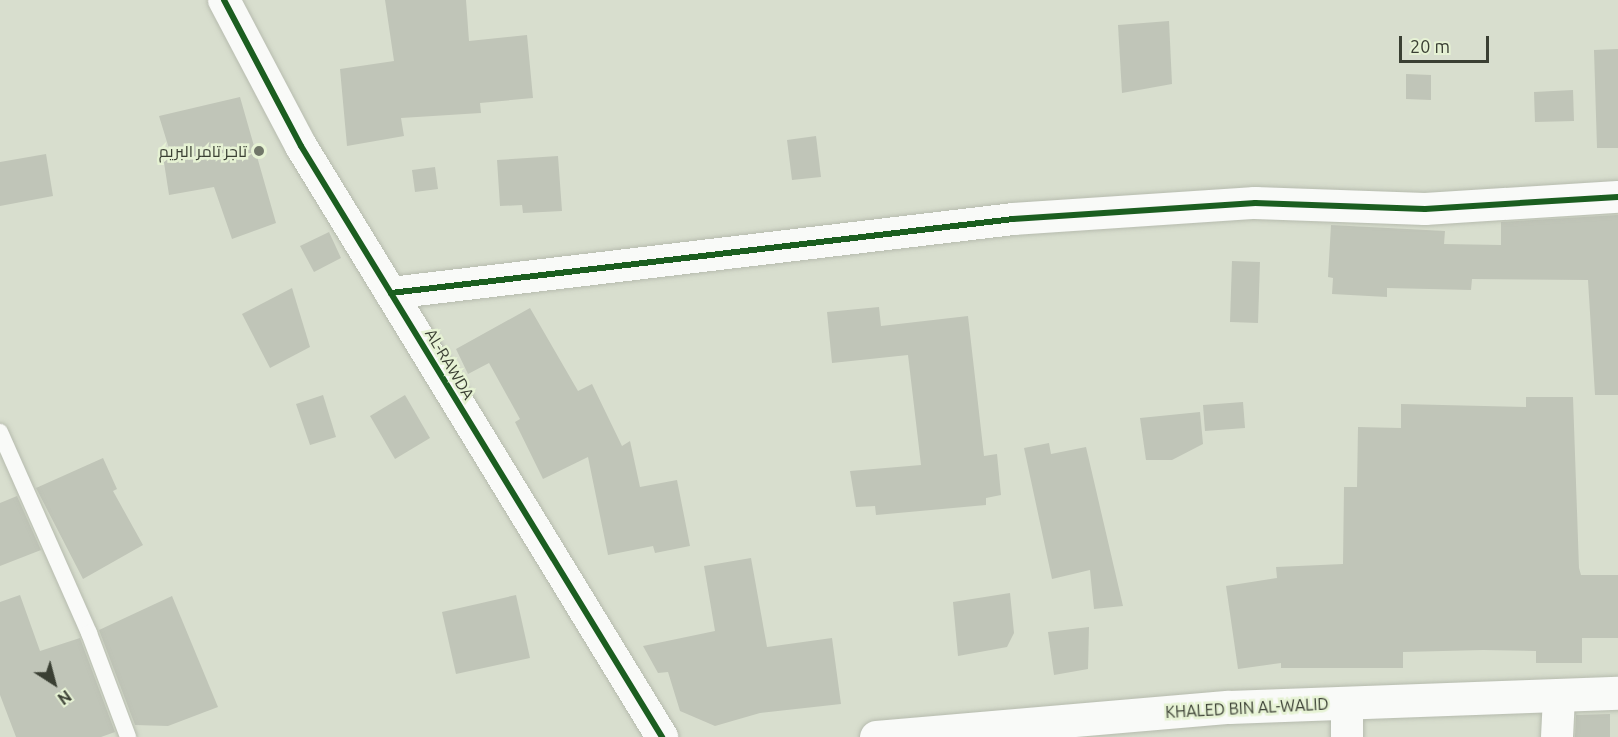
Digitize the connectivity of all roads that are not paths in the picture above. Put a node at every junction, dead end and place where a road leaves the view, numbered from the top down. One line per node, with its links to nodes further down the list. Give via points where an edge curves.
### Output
1 (224, 0): 3 (street, AL-RAWDA, via 301,146)
2 (1618, 197): 3 (street, via 1425,209 1255,203 1024,218)
3 (391, 293): 9 (street, AL-RAWDA)
4 (0, 432): 8 (lane, via 89,633)
5 (1618, 693): 6 (street, KHALED BIN AL-WALID)
6 (1558, 697): 7 (street, KHALED BIN AL-WALID); 12 (street)
7 (1347, 702): 10 (street, KHALED BIN AL-WALID, via 1229,707); 11 (street)
8 (128, 737)
9 (662, 737)
10 (876, 737)
11 (1347, 737)
12 (1557, 737)

